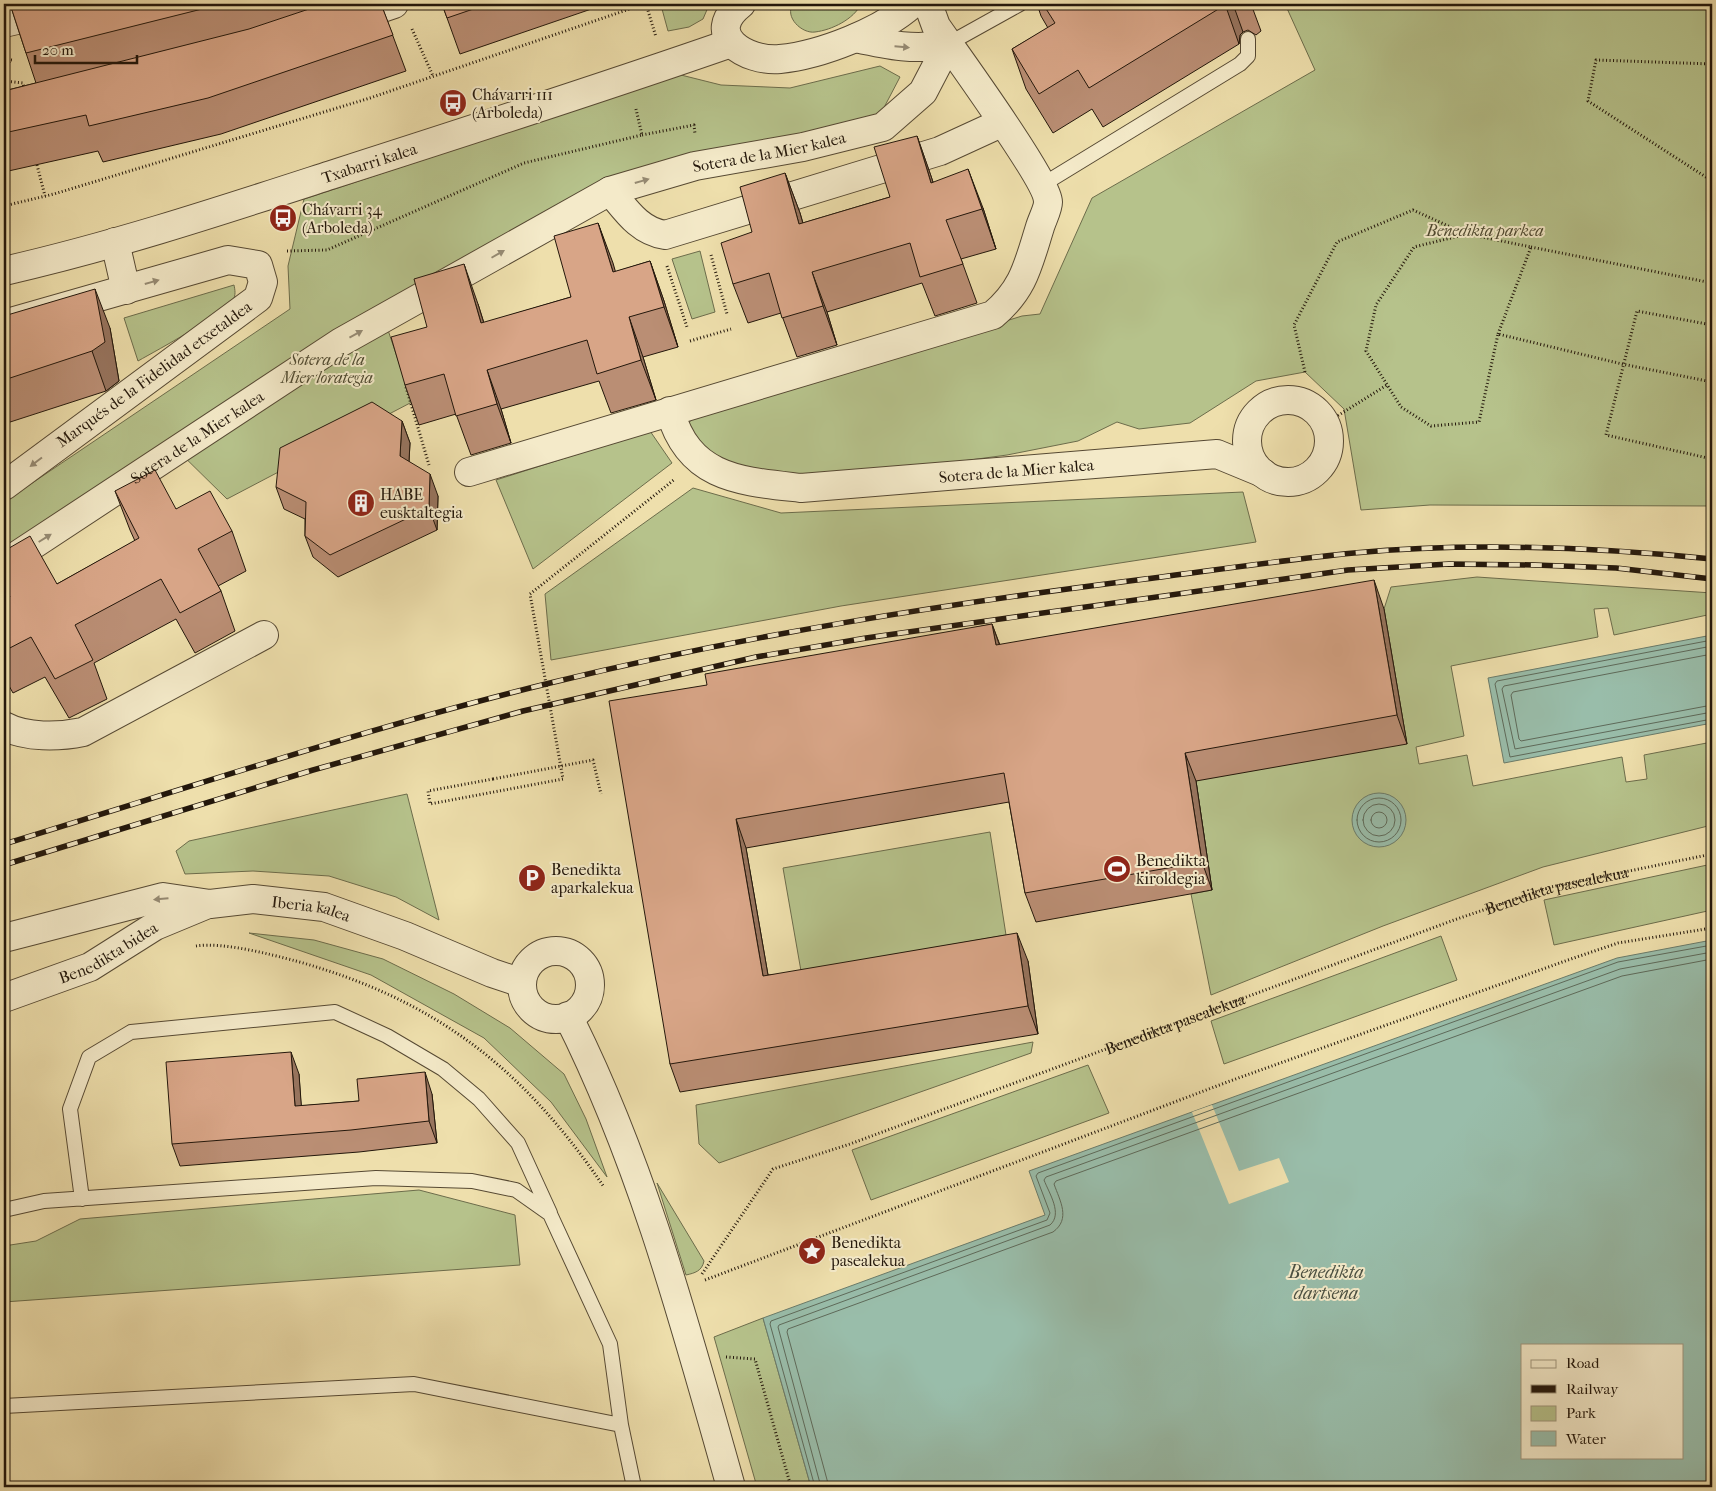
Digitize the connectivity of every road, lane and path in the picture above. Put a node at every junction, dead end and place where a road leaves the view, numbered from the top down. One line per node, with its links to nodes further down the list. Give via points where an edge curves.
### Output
1 (86, 4): 8 (street)
2 (645, 4): 14 (path); 18 (path)
3 (912, 4): 10 (street, via 888,22)
4 (928, 4): 13 (street, via 936,26)
5 (1020, 4): 13 (lane)
6 (736, 6): 12 (street, via 726,31)
7 (402, 14): 9 (street); 18 (path)
8 (4, 23)
9 (322, 29)
10 (856, 38): 12 (street, via 796,56 770,60 749,56); 13 (street, one-way to 13, via 899,48)
11 (1248, 39): 27 (lane, via 1248,56 1240,64)
12 (731, 43): 34 (street, Txabarri kalea, via 535,110)
13 (948, 44): 22 (street); 28 (street, Sotera de la Mier kalea, one-way to 13, via 695,166 803,147 883,127 923,92)
14 (658, 45)
15 (4, 60): 17 (path, via 12,60)
16 (1712, 64): 26 (path, via 1596,60 1588,101)
17 (4, 65)
18 (433, 76): 29 (path)
19 (4, 81): 20 (path, via 23,83)
20 (25, 91)
21 (636, 109): 24 (path)
22 (1001, 123): 27 (street); 31 (street, via 940,151)
23 (694, 125): 24 (path)
24 (642, 135): 36 (path, via 524,164 327,250 267,252)
25 (37, 164): 29 (path)
26 (1712, 181)
27 (1042, 185): 52 (street, via 1048,202 1022,281 1009,302 993,315)
28 (610, 191): 32 (street, via 631,218); 62 (street, Sotera de la Mier kalea, one-way to 28, via 341,342)
29 (45, 196): 30 (path)
30 (4, 206)
31 (702, 224): 32 (street, via 665,235); 40 (path)
32 (656, 234): 43 (path)
33 (1467, 234): 35 (path); 48 (path, via 1413,210 1337,242 1294,325); 51 (path, via 1414,247 1376,305 1366,351)
34 (115, 242): 37 (street, Txabarri kalea); 39 (street)
35 (1531, 247): 38 (path); 45 (path)
36 (258, 265): 39 (street, one-way to 36, via 228,260); 61 (street, Marqués de la Fidelidad etxetaldea, one-way to 61, via 263,282 258,298)
37 (4, 271)
38 (1712, 283)
39 (126, 290): 41 (street)
40 (726, 314)
41 (4, 324)
42 (1712, 325): 47 (path, via 1637,311)
43 (687, 327)
44 (731, 329): 46 (path)
45 (1498, 334): 47 (path); 51 (path, via 1479,422 1431,426 1401,407)
46 (690, 341)
47 (1622, 364): 50 (path); 56 (path, via 1606,435)
48 (1305, 372)
49 (404, 382): 58 (path)
50 (1712, 382)
51 (1387, 384): 53 (path)
52 (670, 411): 57 (street, Sotera de la Mier kalea, via 676,433 688,452); 59 (street)
53 (1326, 423): 54 (street, via 1307,404 1281,400 1258,413); 60 (street, via 1329,449 1315,472 1303,480 1289,482 1275,480)
54 (1250, 425): 55 (street); 60 (street, via 1248,451)
55 (1217, 454): 57 (street, Sotera de la Mier kalea, via 801,488 750,482 713,469); 60 (street, Sotera de la Mier kalea)
56 (1712, 459)
57 (699, 460): 65 (path, bridge, via 530,594 552,721 558,750 559,760 561,770 563,780 430,804 428,791 557,767 566,766 593,760)
58 (429, 465)
59 (469, 472)
60 (1263, 473)
61 (4, 486)
62 (4, 564)
63 (264, 636): 64 (street, via 83,732 66,736 36,735)
64 (4, 726)
65 (601, 794)
66 (1712, 854): 78 (path, Benedikta pasealekua, via 1551,887 850,1144 773,1169)
67 (210, 904): 68 (street, Iberia kalea, one-way to 68, via 163,897); 71 (street, Benedikta bidea, via 155,926); 72 (street, Iberia kalea, via 253,900 324,907)
68 (89, 915): 70 (street, Iberia kalea); 71 (street, Iberia kalea, via 110,917 129,926)
69 (1712, 928): 79 (path, via 1618,944 1568,960 1230,1081)
70 (4, 938)
71 (132, 940): 73 (street, Benedikta bidea, via 90,967)
72 (522, 983): 74 (street, via 524,994 536,1012 557,1018); 74 (street, via 526,970 541,954 552,951 573,955 587,971 589,993 578,1011)
73 (4, 998)
74 (568, 1016): 84 (street, via 596,1074 674,1284)
75 (82, 1200): 76 (lane, via 44,1201); 77 (lane, via 376,1178 472,1181 516,1190); 77 (lane, via 70,1108 89,1057 131,1032 335,1012 387,1036 443,1069 479,1099 518,1143)
76 (4, 1210)
77 (550, 1214): 82 (lane, via 610,1344)
78 (701, 1276)
79 (696, 1284)
80 (716, 1356): 85 (path, via 755,1360)
81 (4, 1406): 82 (lane, via 414,1384)
82 (620, 1425): 83 (lane)
83 (634, 1487)
84 (731, 1487)
85 (791, 1487)

